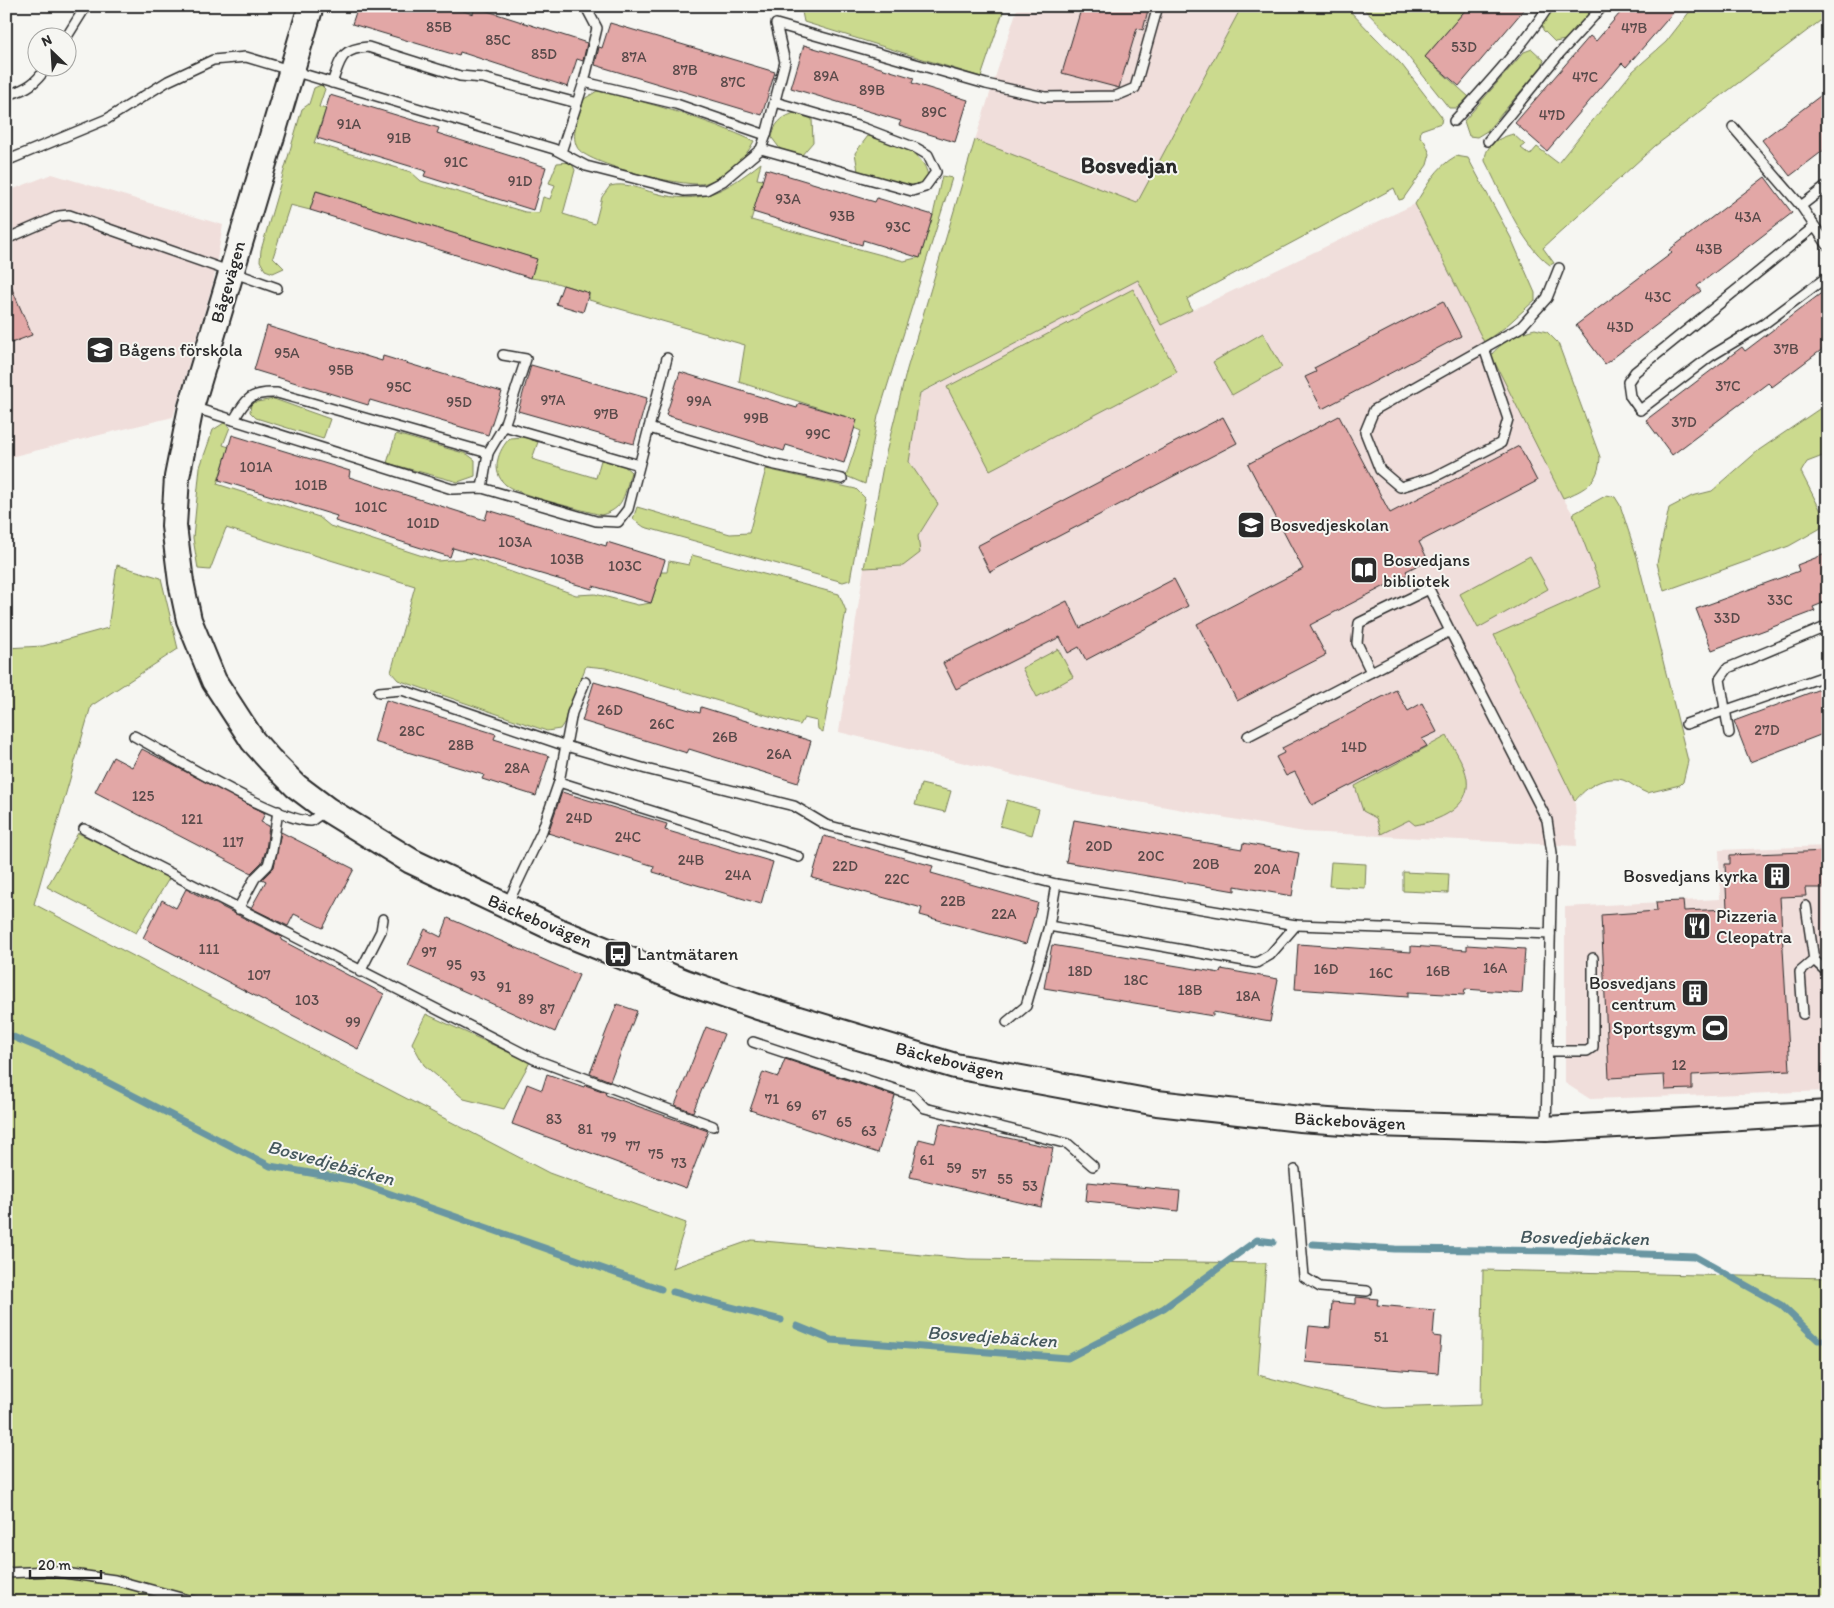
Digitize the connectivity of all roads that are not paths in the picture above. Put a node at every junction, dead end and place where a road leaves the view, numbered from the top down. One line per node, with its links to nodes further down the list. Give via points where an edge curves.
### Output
1 (86, 6): 7 (lane)
2 (311, 6): 8 (street, Bågevägen)
3 (1158, 6): 13 (lane, via 1135,88 1116,96 1045,97 986,84 776,24 784,62)
4 (1549, 6): 15 (lane, via 1499,72)
5 (1603, 6): 18 (lane)
6 (588, 11): 10 (lane, via 597,28)
7 (72, 28)
8 (291, 70): 11 (lane); 21 (lane, via 246,57 213,60 168,82 107,119); 28 (street, Bågevägen)
9 (40, 78): 12 (lane, via 23,90)
10 (584, 82): 14 (lane); 17 (lane, via 676,104)
11 (332, 83): 14 (lane, via 343,54 352,48 368,47 460,76 483,78); 20 (lane)
12 (6, 92)
13 (775, 102): 17 (lane); 19 (lane, via 916,148 928,155 936,172 925,187 912,192)
14 (576, 103): 20 (lane)
15 (1454, 121)
16 (1733, 127): 23 (lane)
17 (766, 135): 19 (lane)
18 (1488, 141)
19 (761, 149): 20 (lane, via 723,181 706,190 684,190 586,166)
20 (562, 152)
21 (6, 161)
22 (1828, 185): 23 (lane)
23 (1802, 206): 24 (lane)
24 (1814, 227): 26 (lane); 29 (lane, via 1635,372 1628,382 1630,396 1640,410 1711,356 1764,324)
25 (6, 239): 28 (lane, via 59,216 69,215)
26 (1828, 246)
27 (1559, 268): 31 (lane, via 1547,298 1521,327)
28 (232, 273): 30 (lane); 34 (street, Bågevägen)
29 (1828, 276)
30 (277, 288)
31 (1484, 348): 31 (lane, via 1374,410 1365,432 1380,470 1400,488 1434,477 1501,443 1508,418)
32 (503, 355): 36 (lane, via 526,359)
33 (667, 358): 37 (lane)
34 (191, 406): 35 (lane); 44 (street, Bågevägen, via 177,477 174,526 181,582)
35 (234, 420): 38 (lane, via 244,401 259,392 277,393); 41 (lane, via 452,489)
36 (504, 426): 38 (lane); 39 (lane)
37 (649, 428): 39 (lane); 40 (lane, via 771,464)
38 (488, 453): 41 (lane)
39 (639, 465): 41 (lane, via 628,509 618,522 596,521)
40 (842, 479)
41 (482, 488)
42 (1828, 626): 49 (lane, via 1728,668 1720,679)
43 (1450, 631): 45 (lane); 45 (lane, via 1429,589 1359,624 1357,643); 67 (lane, via 1547,820 1552,853)
44 (199, 649): 56 (street, Bäckebovägen, via 214,681 253,740 296,786)
45 (1371, 672): 53 (lane)
46 (1828, 674): 49 (lane)
47 (585, 682): 54 (lane, via 572,713)
48 (379, 692): 54 (lane, via 402,690)
49 (1724, 711): 50 (lane); 51 (lane)
50 (1686, 724)
51 (1729, 733)
52 (134, 736): 57 (lane)
53 (1248, 736)
54 (566, 746): 55 (lane); 60 (lane, via 794,806 826,825)
55 (559, 782): 59 (lane); 62 (lane, via 542,831)
56 (328, 810): 57 (lane, via 303,821); 62 (street, Bäckebovägen, via 411,861)
57 (278, 811): 63 (lane, via 268,865 255,878)
58 (84, 830): 63 (lane)
59 (799, 857)
60 (1056, 884): 65 (lane); 66 (lane)
61 (1806, 906): 69 (lane)
62 (506, 908): 78 (street, Bäckebovägen, via 685,982 955,1066 1157,1102 1300,1119)
63 (238, 909): 70 (lane)
64 (383, 919): 70 (lane, via 381,931)
65 (1296, 925): 66 (lane, via 1270,955 1256,964); 67 (lane)
66 (1049, 926): 73 (lane, via 1026,1006)
67 (1550, 934): 75 (lane)
68 (1594, 958): 75 (lane, via 1594,1047 1587,1051)
69 (1814, 960): 71 (lane); 72 (lane, via 1800,972)
70 (360, 972): 77 (lane, via 534,1060)
71 (1828, 973)
72 (1803, 1014)
73 (1007, 1022)
74 (753, 1042): 79 (lane, via 912,1095 925,1108 1068,1144)
75 (1548, 1051): 78 (lane)
76 (1828, 1113): 78 (street, Bäckebovägen)
77 (713, 1126)
78 (1546, 1129)
79 (1093, 1166)
80 (1295, 1170): 81 (lane, via 1304,1277 1320,1287)
81 (1367, 1292)
82 (6, 1573): 83 (lane, via 50,1570 116,1580)
83 (196, 1602)

